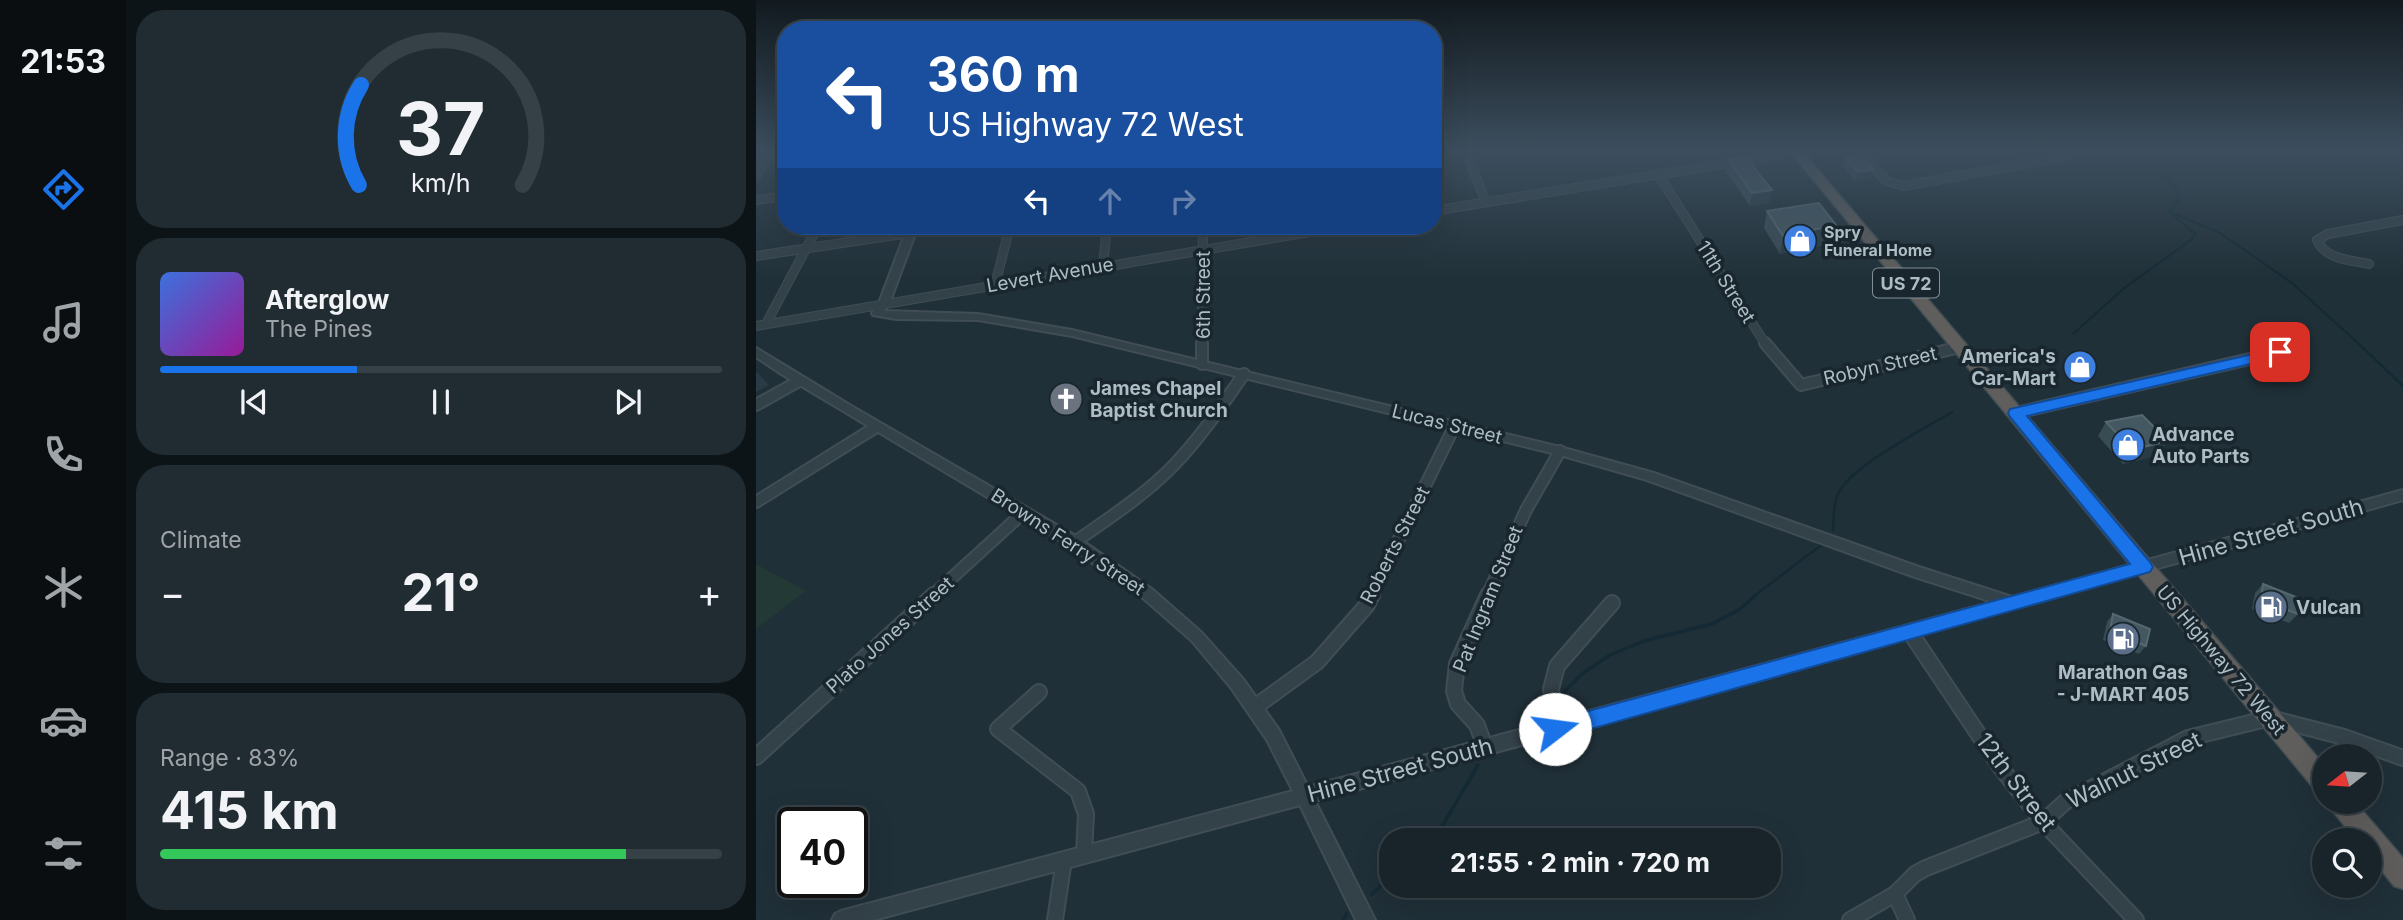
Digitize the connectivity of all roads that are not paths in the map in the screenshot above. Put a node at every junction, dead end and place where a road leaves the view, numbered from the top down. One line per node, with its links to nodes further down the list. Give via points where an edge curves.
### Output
1 (1482, 193): 7 (street)
2 (1542, 193): 7 (street)
3 (1670, 193): 31 (street, 11th Street, via 1767,346)
4 (1835, 193): 25 (highway, US Highway 72 West / US 72)
5 (777, 197): 6 (street)
6 (756, 200)
7 (1486, 202): 8 (street)
8 (1442, 209)
9 (2403, 220): 20 (street, via 2317,240 2332,256)
10 (813, 235): 17 (street)
11 (884, 235): 17 (street)
12 (910, 235): 23 (street)
13 (1008, 235): 22 (street)
14 (1106, 235): 21 (street)
15 (1203, 235): 18 (street, 6th Street)
16 (1272, 235): 18 (street, Levert Avenue)
17 (804, 249): 19 (street); 24 (street)
18 (1203, 249): 21 (street, Levert Avenue); 28 (street, 6th Street)
19 (756, 256)
20 (2370, 264)
21 (1103, 266): 22 (street, Levert Avenue)
22 (995, 285): 23 (street, Levert Avenue)
23 (884, 304): 24 (street, Levert Avenue); 28 (street, Lucas Street, via 877,313 1016,322)
24 (761, 325)
25 (1960, 347): 31 (street, Robyn Street); 33 (highway, US Highway 72 West / US 72)
26 (756, 352): 30 (street, Browns Ferry Street)
27 (2280, 352): 33 (street)
28 (1202, 363): 29 (street, Lucas Street)
29 (1244, 374): 34 (street, Lucas Street); 40 (street, via 1170,469)
30 (799, 381): 32 (street); 35 (street, Browns Ferry Street)
31 (1801, 385)
32 (756, 405)
33 (2016, 413): 41 (highway, US Highway 72 West / US 72)
34 (1455, 425): 36 (street, Lucas Street); 46 (street, Roberts Street, via 1367,605 1317,662)
35 (876, 428): 38 (street); 39 (street, Browns Ferry Street)
36 (1560, 451): 43 (street, Lucas Street, via 1650,476); 49 (street, Pat Ingram Street, via 1526,510 1457,664 1454,691 1458,704 1477,724)
37 (2403, 495): 41 (street, Hine Street South)
38 (756, 502)
39 (1024, 512): 40 (street, Browns Ferry Street); 50 (street, Plato Jones Street)
40 (1075, 542): 46 (street, Browns Ferry Street, via 1168,610)
41 (2144, 567): 43 (street, Hine Street South); 47 (highway, US Highway 72 West / US 72)
42 (1612, 603): 48 (street, via 1557,666 1550,685)
43 (2013, 603): 44 (street, Hine Street South)
44 (1910, 632): 48 (street, Hine Street South); 55 (street, 12th Street)
45 (1039, 692): 56 (street, via 998,729 1078,791 1086,803)
46 (1255, 707): 53 (street, Browns Ferry Street)
47 (2270, 719): 51 (street, via 2344,737); 52 (highway, US Highway 72 West / US 72); 55 (street, Walnut Street, via 2188,738 2065,802)
48 (1555, 729): 49 (street, Hine Street South)
49 (1485, 747): 53 (street, Hine Street South)
50 (756, 757)
51 (2403, 758)
52 (2312, 769)
53 (1302, 797): 56 (street, Hine Street South); 62 (street, Browns Ferry Street)
54 (2350, 814): 58 (highway)
55 (2043, 822): 59 (street, Walnut Street, via 1926,868); 65 (street, 12th Street)
56 (1084, 854): 57 (street, Hine Street South)
57 (1064, 860): 60 (street, Hine Street South); 61 (street)
58 (2403, 877)
59 (1895, 894): 63 (street, Walnut Street); 64 (street)
60 (841, 920)
61 (1055, 920)
62 (1366, 920)
63 (1850, 920)
64 (1907, 920)
65 (2136, 920)

